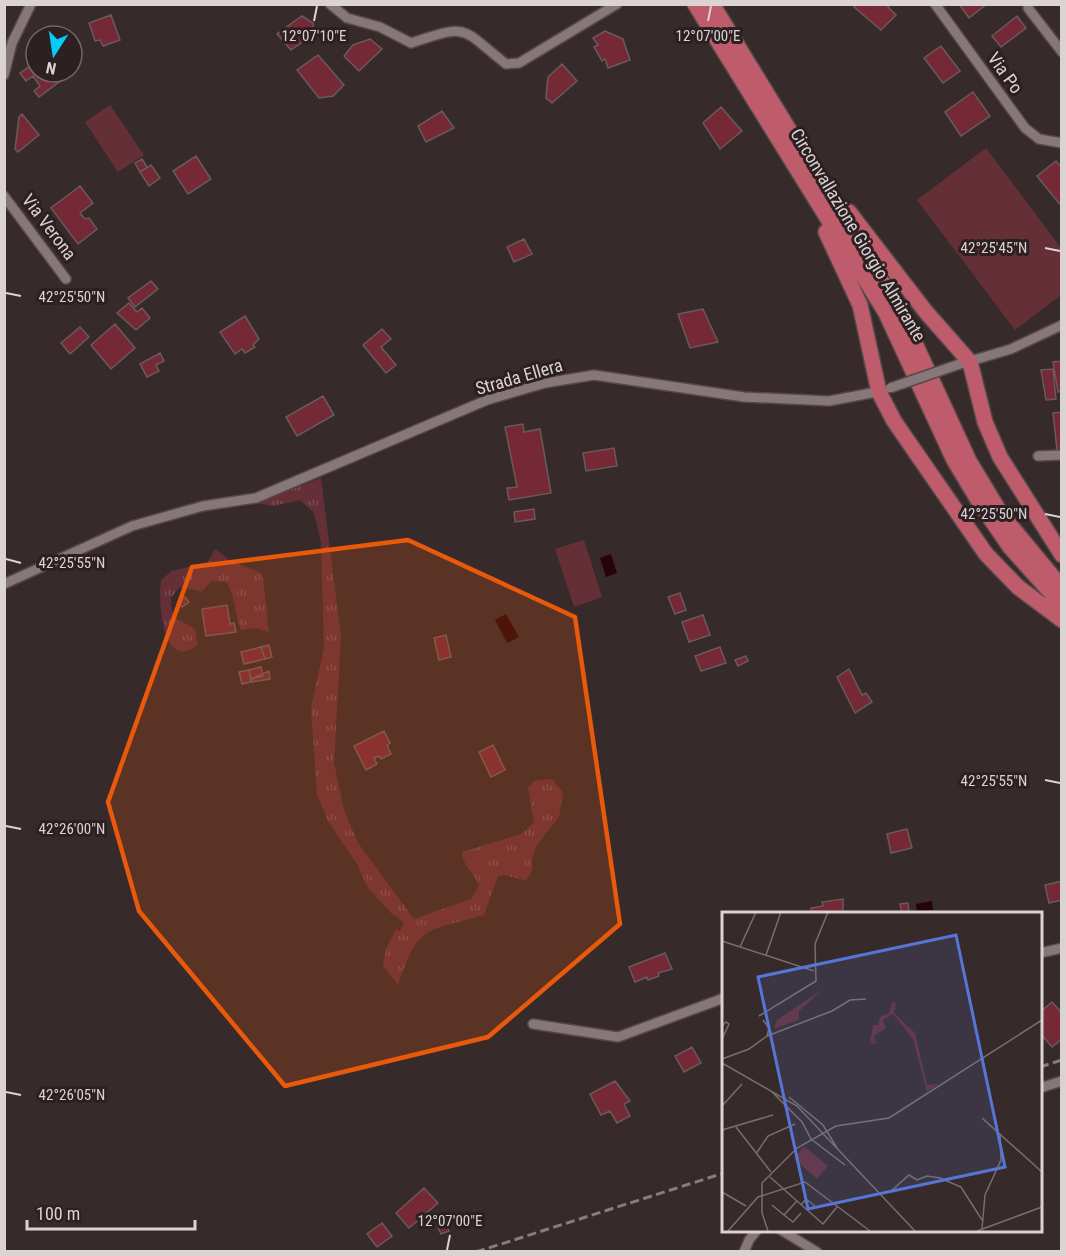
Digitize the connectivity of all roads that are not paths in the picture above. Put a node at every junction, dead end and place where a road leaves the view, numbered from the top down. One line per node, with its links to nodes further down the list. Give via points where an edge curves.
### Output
1 (31, 4): 9 (street, via 12,43)
2 (330, 4): 3 (street, via 347,18 380,27 411,44 457,30 468,33 506,64 519,63)
3 (617, 4)
4 (695, 4): 11 (highway, Circonvallazione Giorgio Almirante)
5 (712, 4): 11 (highway, Circonvallazione Giorgio Almirante)
6 (935, 4): 10 (street, Via Po, via 1025,128 1039,139)
7 (1028, 8): 8 (street)
8 (1062, 52)
9 (4, 75)
10 (1062, 143)
11 (820, 192): 15 (highway, via 854,217); 16 (highway, via 825,231 860,304); 21 (highway, Circonvallazione Giorgio Almirante, via 901,313 969,461 1001,514); 22 (highway, Circonvallazione Giorgio Almirante, via 886,313 965,478 1010,547)
12 (4, 196): 13 (street, Via Verona)
13 (66, 279)
14 (1062, 325): 15 (street, Strada Ellera, via 1011,350)
15 (964, 364): 16 (street, Strada Ellera, bridge); 19 (highway, via 1000,458)
16 (884, 390): 20 (street, Strada Ellera, via 829,401 744,397 594,375 544,383 487,400 256,498 203,506 132,526); 23 (highway, via 894,421 986,554 1018,587)
17 (1062, 455): 18 (street)
18 (1038, 456)
19 (1062, 555)
20 (4, 584)
21 (1062, 588)
22 (1062, 605)
23 (1062, 620)
24 (1062, 948): 25 (street)
25 (1042, 953)
26 (722, 999): 27 (street, via 618,1037)
27 (533, 1024)
28 (1062, 1081): 29 (street)
29 (1042, 1088)
30 (755, 1232): 32 (street)
31 (784, 1232): 33 (street)
32 (744, 1251)
33 (817, 1251)

